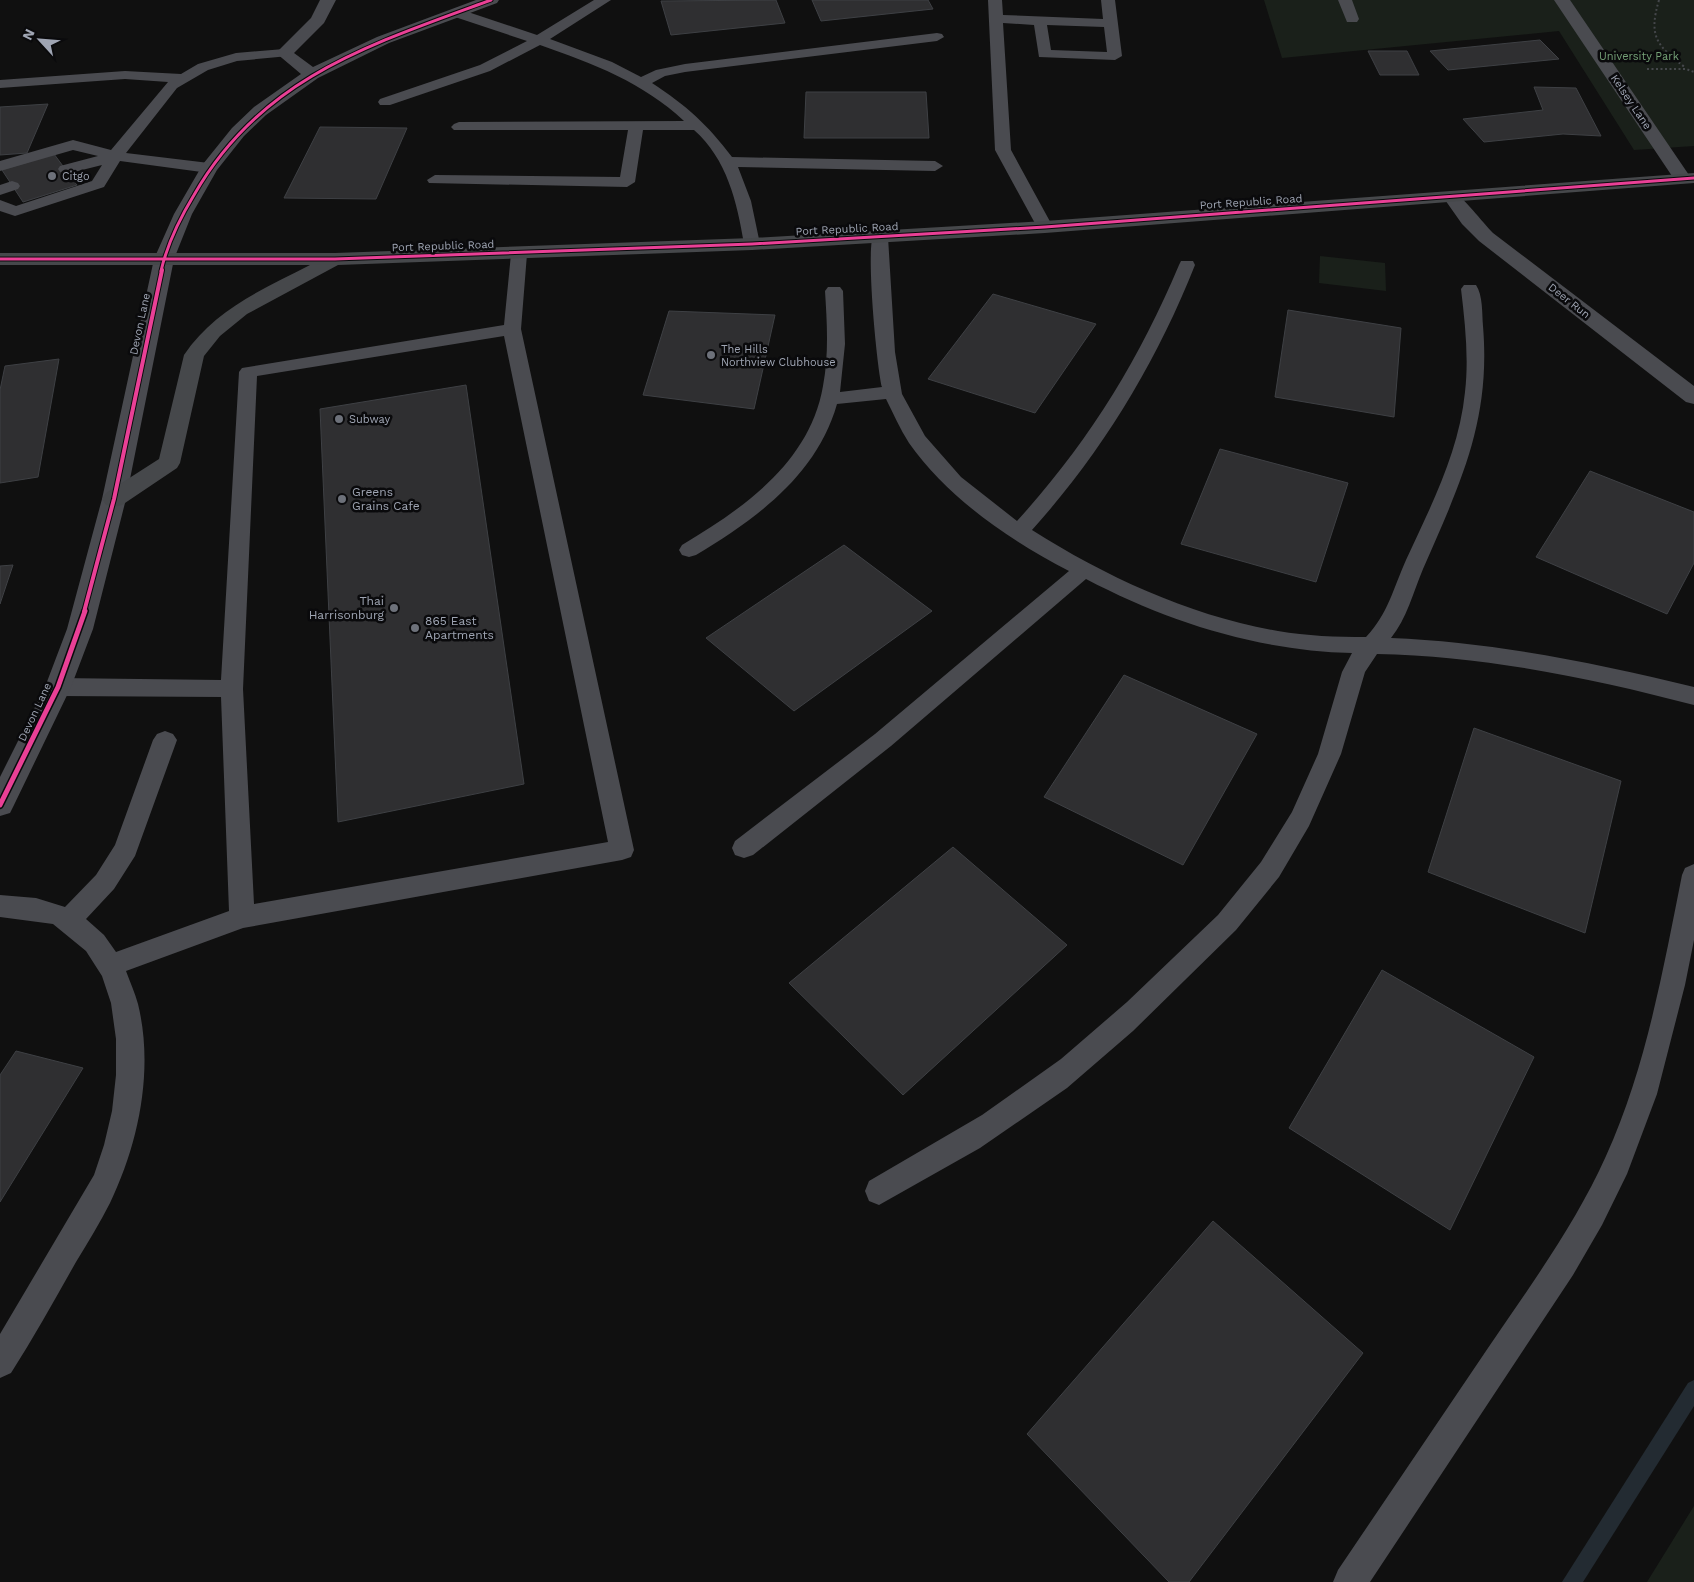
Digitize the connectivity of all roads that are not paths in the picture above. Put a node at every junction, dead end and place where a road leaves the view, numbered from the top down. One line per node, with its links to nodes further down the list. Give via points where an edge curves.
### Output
1 (328, 0): 15 (street, via 318,20)
2 (491, 0): 8 (street, Devon Lane)
3 (604, 0): 14 (lane)
4 (995, 0): 9 (lane)
5 (1108, 0): 12 (lane)
6 (1345, 0): 10 (lane)
7 (1562, 0): 30 (street, Kelsey Lane)
8 (457, 13): 14 (lane); 16 (street, Devon Lane, via 383,40)
9 (996, 19): 11 (lane); 34 (lane, via 1003,150)
10 (1352, 19)
11 (1040, 21): 12 (lane); 12 (lane, via 1044,54 1115,56)
12 (1111, 23)
13 (937, 38): 18 (lane, via 685,68)
14 (538, 41): 18 (lane, via 590,59); 20 (lane, via 485,68)
15 (284, 52): 16 (street); 17 (lane, via 236,57 203,67)
16 (312, 74): 28 (street, Devon Lane, via 260,111)
17 (184, 78): 19 (lane, via 125,75); 24 (lane, via 172,85)
18 (641, 82): 21 (lane)
19 (0, 84)
20 (385, 102)
21 (698, 125): 22 (lane); 25 (lane)
22 (636, 126): 23 (lane); 31 (lane, via 627,182)
23 (459, 127)
24 (115, 156): 26 (lane, via 72,145); 28 (lane); 29 (lane); 33 (lane, via 98,184 15,211)
25 (728, 162): 27 (lane); 36 (lane, via 743,199)
26 (0, 166)
27 (934, 166)
28 (209, 168): 40 (street, Devon Lane, via 183,214)
29 (66, 170)
30 (1688, 178): 32 (main road, Port Republic Road)
31 (435, 180)
32 (1452, 197): 34 (main road, Port Republic Road); 46 (street, Deer Run, via 1486,237)
33 (0, 205)
34 (1045, 227): 35 (main road, Port Republic Road)
35 (880, 237): 36 (main road, Port Republic Road); 45 (lane, via 886,367)
36 (752, 244): 37 (main road, Port Republic Road)
37 (518, 254): 39 (main road, Port Republic Road); 44 (lane)
38 (0, 259): 40 (main road, Port Republic Road)
39 (335, 259): 40 (main road, Port Republic Road); 48 (main road, via 240,310 213,332 194,355 169,463)
40 (164, 260): 48 (street, Devon Lane)
41 (1187, 265): 49 (lane, via 1170,308 1105,426 1056,493)
42 (1470, 289): 52 (lane, via 1476,372 1467,433 1393,619)
43 (834, 291): 47 (lane, via 836,353)
44 (512, 329): 54 (lane, via 248,372); 61 (lane, via 622,850)
45 (892, 392): 47 (lane); 49 (lane, via 915,437 948,478)
46 (1694, 397)
47 (829, 399): 50 (lane, via 817,434 791,473 748,512)
48 (114, 499): 53 (street, Devon Lane, via 80,629)
49 (1019, 531): 51 (lane)
50 (689, 550)
51 (1083, 570): 52 (lane, via 1142,598 1257,635 1307,644); 58 (lane, via 883,740)
52 (1371, 645): 55 (lane, via 1470,653 1599,674); 64 (lane, via 1355,669 1326,766 1307,809 1254,893 1206,947 1130,1018 1057,1079 950,1152)
53 (58, 686): 54 (lane); 57 (street, Devon Lane)
54 (232, 689): 61 (lane)
55 (1694, 696)
56 (165, 740): 62 (lane, via 126,849 104,882)
57 (0, 805)
58 (744, 848)
59 (1694, 875): 66 (lane, via 1671,990 1650,1070 1608,1182 1553,1281)
60 (0, 906): 62 (lane, via 34,909)
61 (242, 917): 63 (lane)
62 (69, 920): 63 (lane, via 81,929)
63 (110, 966): 65 (lane, via 126,1006 130,1036 125,1116 120,1139 96,1200)
64 (879, 1191)
65 (0, 1362)
66 (1350, 1582)

